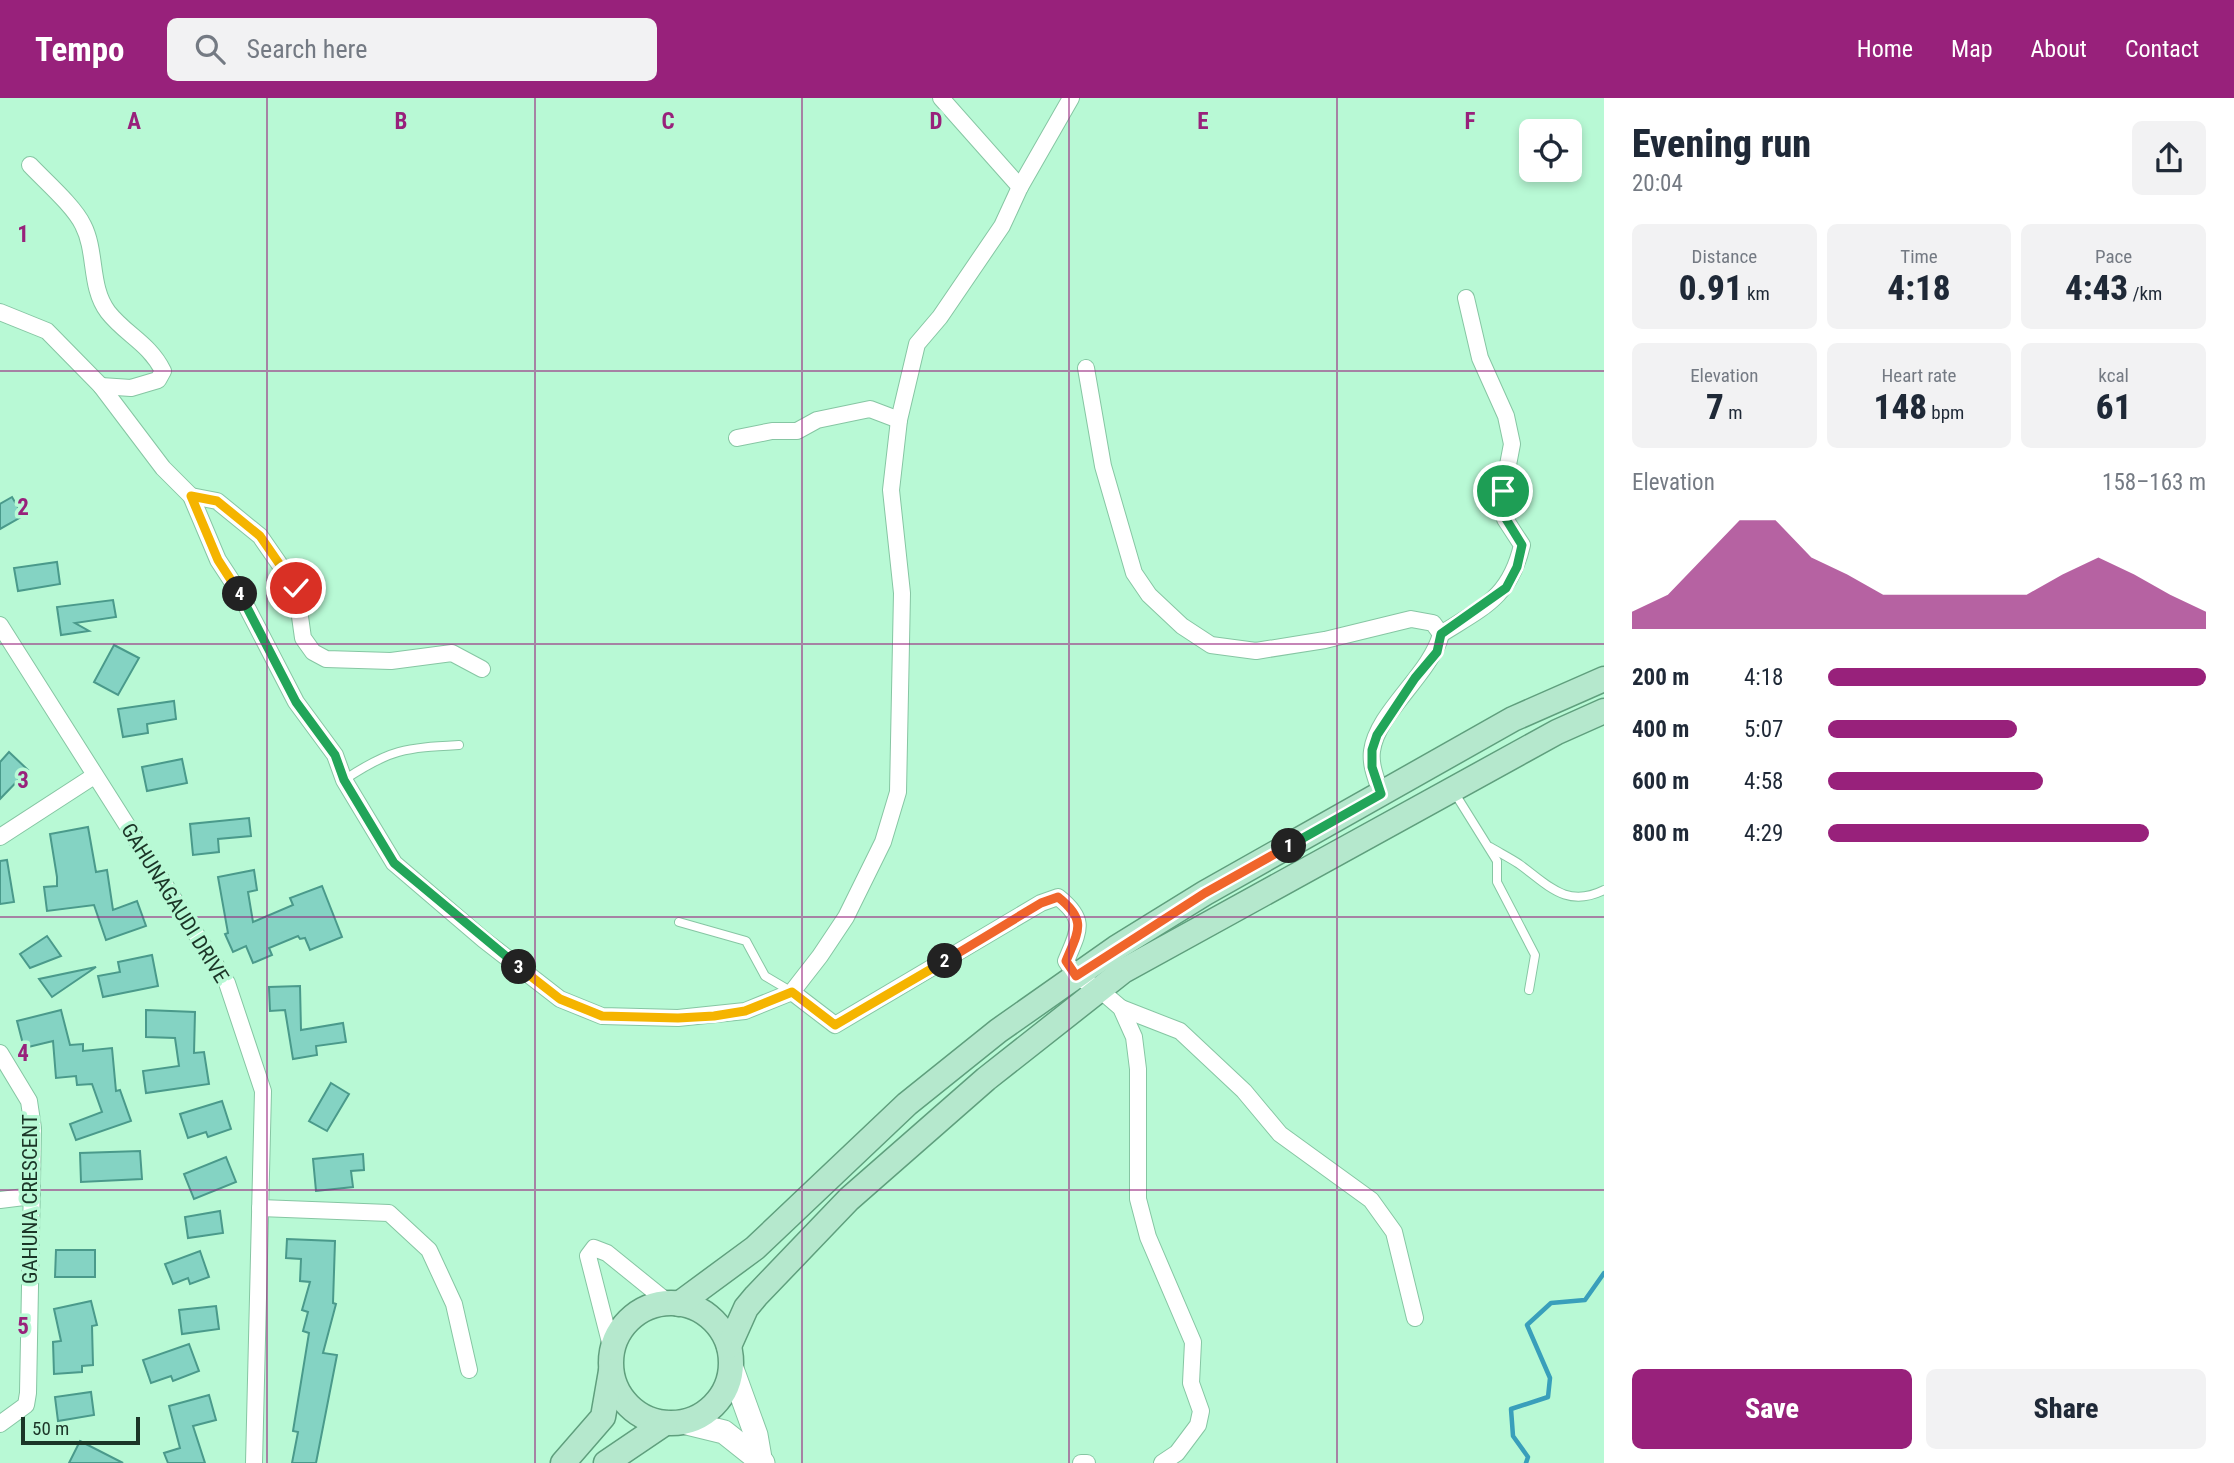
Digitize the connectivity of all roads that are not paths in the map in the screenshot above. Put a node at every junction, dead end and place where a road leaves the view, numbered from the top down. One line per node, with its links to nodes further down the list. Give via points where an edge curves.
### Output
1 (941, 98): 4 (street)
2 (1071, 98): 4 (street)
3 (30, 165): 8 (street, via 83,224 93,276 108,312 154,352 163,371 158,380 131,388)
4 (1020, 187): 9 (street, via 1002,226 917,344)
5 (1466, 298): 13 (street, via 1480,358 1506,416 1512,444 1503,491 1506,519 1522,545 1506,588)
6 (0, 313): 8 (street, via 47,331)
7 (1086, 368): 13 (street, via 1103,466 1134,573 1149,595 1182,626 1211,645 1256,650 1325,640 1411,619 1433,622)
8 (101, 386): 11 (street, via 163,468)
9 (900, 420): 10 (street, via 870,409 817,420 797,431); 29 (street, via 891,490 902,593 898,792 883,842 846,917)
10 (737, 438)
11 (191, 496): 14 (street, via 217,501 260,536 296,588 303,638 313,652 326,659 391,661 452,653); 19 (street, via 218,560 296,702 335,755)
12 (0, 625): 18 (street, GAHUNAGAUDI DRIVE)
13 (1441, 634): 21 (street, via 1437,652 1377,735 1372,767)
14 (482, 669)
15 (1604, 679): 21 (main road, via 1513,719)
16 (1604, 711): 20 (main road)
17 (459, 746): 19 (lane, via 414,748 378,757)
18 (94, 776): 22 (street); 34 (street, GAHUNAGAUDI DRIVE, via 227,983 263,1091)
19 (344, 780): 29 (street, via 394,863 560,999 602,1016 678,1018 745,1011)
20 (1452, 789): 23 (lane); 27 (main road, via 1123,971)
21 (1381, 794): 26 (main road, via 1205,893)
22 (0, 836)
23 (1488, 846): 24 (lane, via 1541,884 1570,897); 28 (lane, via 1497,861 1497,882 1535,955)
24 (1604, 890)
25 (679, 922): 29 (lane, via 746,941 765,976)
26 (1076, 976): 27 (street); 29 (street, via 1066,961 1080,928 1075,910 1058,897 835,1025); 35 (main road, via 907,1104 755,1248)
27 (1100, 990): 30 (street); 37 (main road, via 986,1079 849,1199 746,1308)
28 (1529, 990)
29 (792, 992)
30 (1121, 1008): 36 (street, via 1180,1031 1244,1091 1280,1134 1371,1200 1394,1231); 48 (street, via 1133,1037 1138,1069 1138,1199 1148,1237 1193,1342 1191,1383 1202,1411 1198,1425 1177,1453)
31 (0, 1053): 32 (street, GAHUNA CRESCENT, via 29,1101)
32 (32, 1196): 33 (street); 41 (street, GAHUNA CRESCENT, via 26,1405)
33 (0, 1200)
34 (260, 1208): 39 (street, via 389,1213 429,1250 454,1304); 43 (street, GAHUNAGAUDI DRIVE)
35 (674, 1304): 37 (main road, via 710,1318 722,1331); 38 (main road, via 654,1306 627,1322); 38 (street, via 594,1248 589,1256)
36 (1415, 1318)
37 (730, 1356): 40 (main road, via 727,1385 717,1402 702,1415); 42 (main road)
38 (612, 1360): 40 (main road, via 617,1390 629,1406 645,1418); 44 (main road, via 603,1417)
39 (469, 1370)
40 (674, 1422): 42 (main road, via 724,1432); 45 (main road)
41 (0, 1424)
42 (761, 1461)
43 (254, 1463)
44 (563, 1463)
45 (606, 1463)
46 (1081, 1463): 47 (street)
47 (1087, 1463)
48 (1162, 1463)

